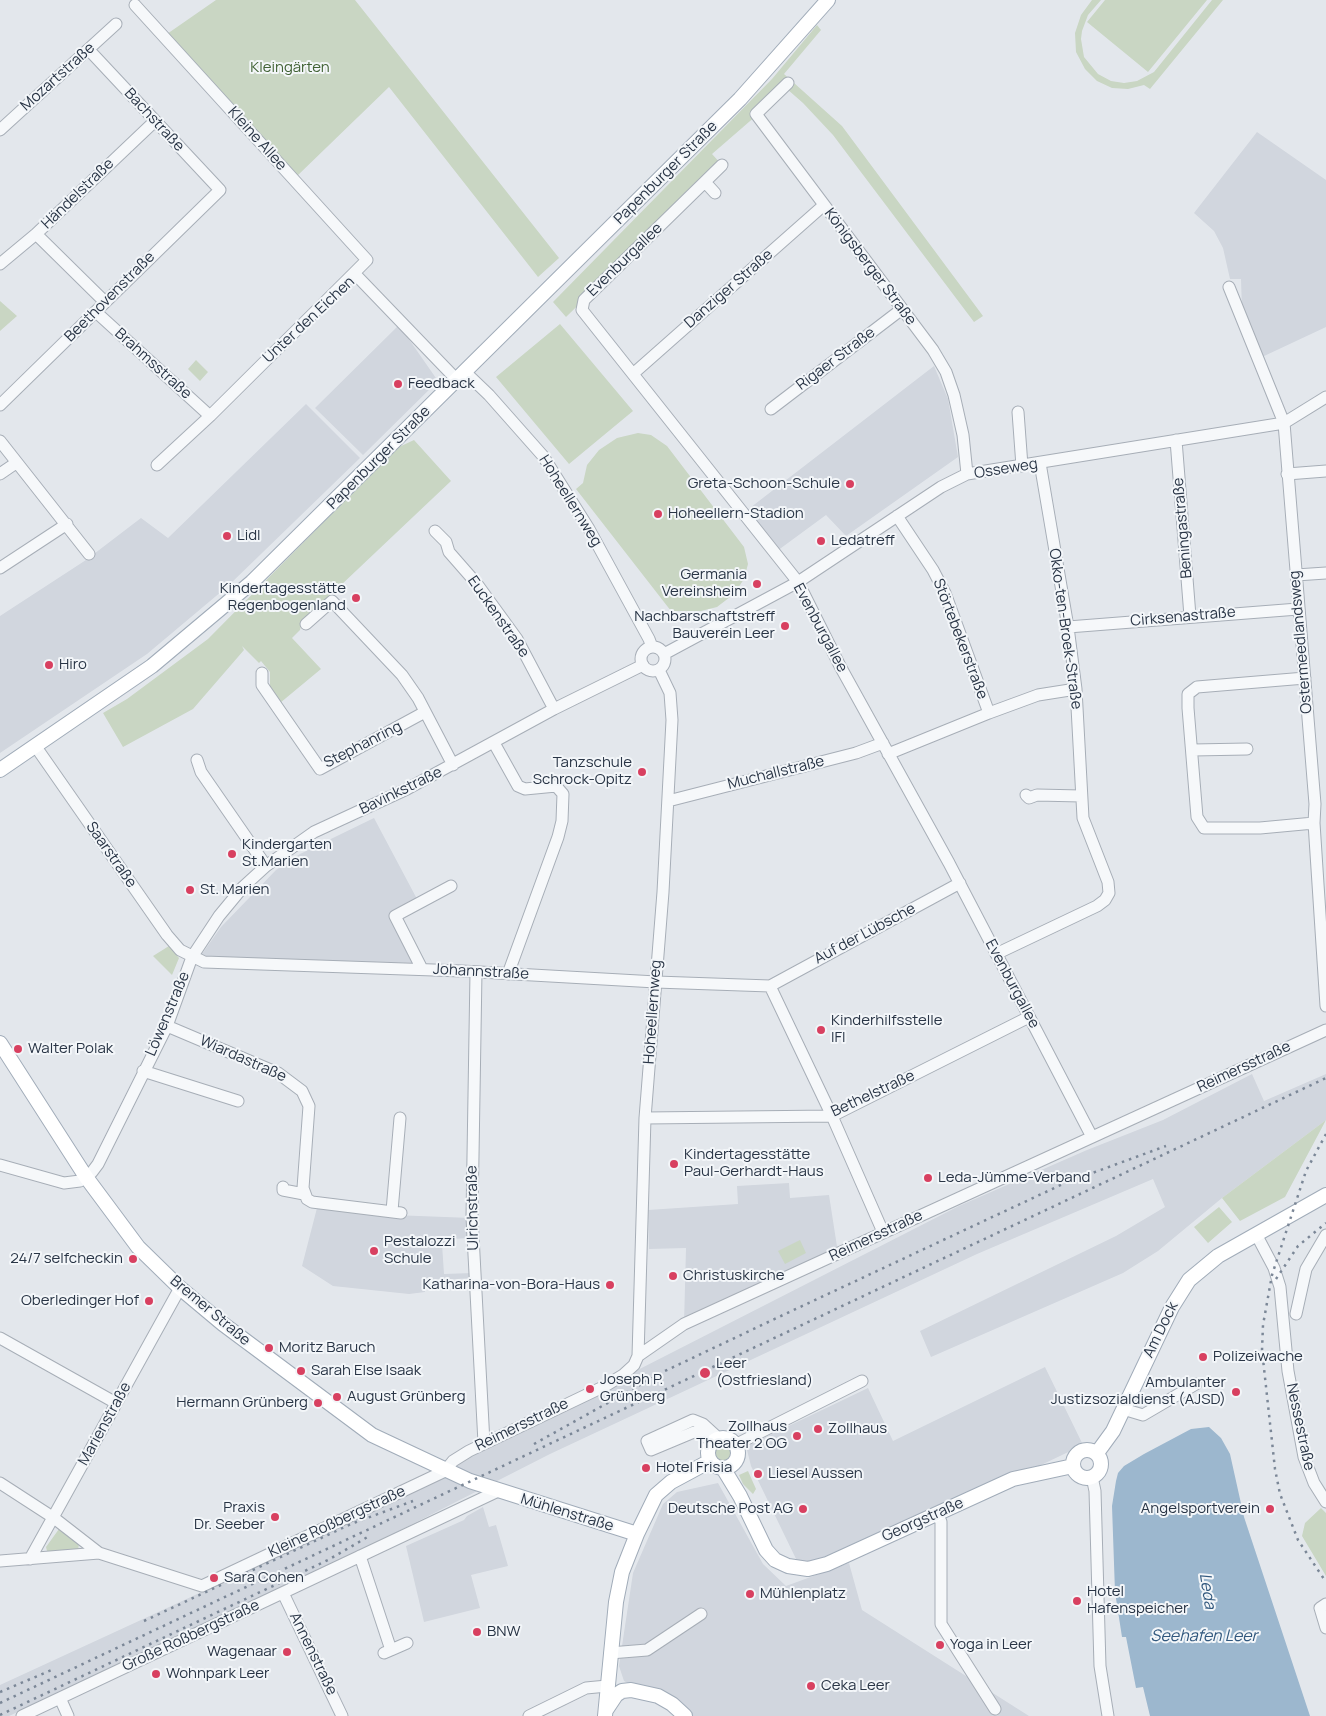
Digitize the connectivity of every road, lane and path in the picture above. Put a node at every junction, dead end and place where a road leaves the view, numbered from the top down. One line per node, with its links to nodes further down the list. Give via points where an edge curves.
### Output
1 (828, 0): 21 (main road, Papenburger Straße, via 740,99)
2 (135, 5): 15 (street, Kleine Allee, via 367,260)
3 (116, 24): 4 (street, Mozartstraße)
4 (89, 50): 6 (street, Bachstraße); 7 (street, Mozartstraße)
5 (788, 83): 12 (street, Königsberger Straße, via 756,114)
6 (154, 121): 10 (street, Bachstraße); 13 (street, Händelstraße)
7 (0, 130)
8 (722, 166): 9 (street, Evenburgallee)
9 (705, 182): 11 (street); 20 (street, Evenburgallee, via 582,303 584,313)
10 (220, 190): 17 (street, Beethovenstraße)
11 (715, 193)
12 (824, 205): 18 (street, Königsberger Straße); 20 (street, Danziger Straße)
13 (36, 234): 14 (street, Händelstraße); 17 (street)
14 (0, 264)
15 (354, 273): 21 (street, Unter den Eichen); 26 (street, Unter den Eichen)
16 (1229, 287): 27 (street, Ostermeedlandsweg)
17 (105, 302): 19 (street, Beethovenstraße)
18 (902, 310): 24 (street, Rigaer Straße); 36 (street, Königsberger Straße, via 946,372 963,435)
19 (96, 312): 23 (street, Beethovenstraße); 26 (street, Brahmsstraße)
20 (634, 372): 45 (street, Evenburgallee)
21 (461, 376): 50 (street, Hoheellernweg, via 489,395 543,456 589,529); 62 (main road, Papenburger Straße, via 227,605 152,666)
22 (1326, 397): 27 (street, Osseweg)
23 (0, 405)
24 (771, 409)
25 (1018, 412): 33 (street)
26 (210, 416): 32 (street, Unter den Eichen)
27 (1284, 423): 28 (street, Osseweg); 37 (street, Ostermeedlandsweg)
28 (1176, 440): 31 (street, Osseweg); 47 (street, Beningastraße)
29 (0, 441): 30 (street)
30 (16, 463): 35 (street); 39 (street)
31 (1040, 463): 33 (street, Osseweg); 49 (street, Okko-ten-Broek-Straße)
32 (156, 465)
33 (1022, 466): 36 (street, Osseweg)
34 (1326, 471): 37 (street)
35 (0, 474)
36 (967, 474): 38 (street, Osseweg)
37 (1287, 474): 44 (street, Ostermeedlandsweg)
38 (897, 516): 45 (street, Osseweg); 59 (street, Störtebekerstraße, via 945,593)
39 (67, 524): 41 (street); 42 (street)
40 (435, 531): 57 (street, Euckenstraße, via 517,639)
41 (89, 554)
42 (0, 568)
43 (1326, 573): 44 (street)
44 (1296, 575): 46 (street, Ostermeedlandsweg)
45 (798, 582): 51 (street, Osseweg); 61 (street, Evenburgallee)
46 (1298, 609): 47 (street, Cirksenastraße); 55 (street, Ostermeedlandsweg)
47 (1190, 616): 49 (street, Cirksenastraße)
48 (306, 624): 58 (street, via 332,601 402,675)
49 (1068, 627): 56 (street, Okko-ten-Broek-Straße)
50 (652, 648): 51 (street, via 658,648); 52 (street, via 642,654)
51 (664, 654): 53 (street, via 664,664)
52 (642, 665): 53 (street, via 649,671); 57 (street, Bavinkstraße)
53 (659, 670): 71 (street, Hoheellernweg, via 671,702)
54 (262, 673): 58 (street, Stephanring, via 262,685 320,769)
55 (1305, 678): 64 (street, via 1192,689 1188,694); 72 (street, Ostermeedlandsweg)
56 (1076, 689): 59 (street, via 1038,695); 70 (street, Okko-ten-Broek-Straße)
57 (554, 708): 60 (street, Bavinkstraße)
58 (425, 712): 67 (street)
59 (989, 713): 65 (street)
60 (494, 743): 67 (street, Bavinkstraße); 81 (street, via 518,786 525,789 556,786 563,794 558,837)
61 (883, 743): 65 (street, Evenburgallee); 71 (street, Muchallstraße, via 856,753)
62 (36, 747): 68 (main road, Papenburger Straße); 78 (street, Saarstraße, via 167,935 180,950)
63 (1247, 749): 64 (street)
64 (1192, 750): 73 (street, via 1197,816 1204,828 1260,828)
65 (888, 754): 75 (street, Evenburgallee)
66 (197, 760): 74 (street, via 201,772)
67 (453, 765): 74 (street, Bavinkstraße, via 314,832)
68 (0, 770)
69 (1026, 795): 70 (street, via 1029,798 1036,795)
70 (1082, 796): 77 (street, Okko-ten-Broek-Straße, via 1086,830 1108,882 1109,893 1105,900)
71 (668, 801): 82 (street, Hoheellernweg)
72 (1321, 802): 73 (street, Ostermeedlandsweg)
73 (1314, 823): 84 (street, Ostermeedlandsweg)
74 (266, 866): 78 (street, Bavinkstraße, via 231,901)
75 (960, 883): 77 (street, Evenburgallee); 83 (street, Auf der Lübsche)
76 (451, 886): 79 (street, via 394,916)
77 (996, 954): 85 (street, Evenburgallee)
78 (192, 957): 79 (street, Johannstraße, via 204,962); 86 (street, Löwenstraße)
79 (422, 969): 80 (street, Johannstraße)
80 (476, 972): 81 (street, Johannstraße); 112 (street, Ulrichstraße, via 472,1217)
81 (508, 974): 82 (street, Johannstraße)
82 (656, 982): 83 (street, Johannstraße); 93 (street, Hoheellernweg)
83 (770, 986): 91 (street)
84 (1326, 1006)
85 (1029, 1017): 91 (street, Bethelstraße); 94 (street, Evenburgallee)
86 (167, 1026): 89 (street, Löwenstraße); 98 (street, Wiardastraße, via 278,1073 302,1091 309,1106)
87 (1326, 1030): 94 (street, Reimersstraße)
88 (0, 1043): 96 (main road, Bremer Straße)
89 (143, 1071): 90 (street, Löwenstraße); 96 (street, Löwenstraße, via 98,1164)
90 (238, 1102)
91 (832, 1116): 93 (street, Bethelstraße); 100 (street)
92 (400, 1118): 98 (street, via 396,1212 312,1202)
93 (645, 1118): 106 (street, Hoheellernweg)
94 (1092, 1137): 100 (street, Reimersstraße)
95 (0, 1166): 96 (street, via 64,1183)
96 (86, 1177): 103 (main road, Bremer Straße, via 138,1247)
97 (283, 1187): 98 (street, via 283,1190)
98 (304, 1194)
99 (1326, 1195): 101 (main road, Am Dock)
100 (884, 1232): 106 (street, Reimersstraße, via 684,1324)
101 (1256, 1234): 110 (main road, Am Dock, via 1218,1256 1189,1280 1172,1306); 122 (street, Nessestraße, via 1280,1287 1284,1348 1304,1458 1314,1484)
102 (1326, 1235): 104 (street, via 1306,1269)
103 (180, 1288): 109 (street, Marienstraße); 118 (main road, Bremer Straße, via 372,1435)
104 (1296, 1314)
105 (0, 1338): 109 (street)
106 (638, 1356): 112 (street, Reimersstraße, via 634,1365 605,1386)
107 (862, 1381): 113 (street)
108 (1196, 1384): 110 (street, via 1143,1414)
109 (116, 1403): 124 (street, Marienstraße)
110 (1123, 1409): 114 (main road, Am Dock, via 1113,1431)
111 (711, 1437): 111 (street, via 703,1424 692,1420 647,1441 651,1450 694,1432)
112 (484, 1443): 118 (street, Reimersstraße, via 453,1462)
113 (735, 1445): 115 (main road, via 726,1438 716,1440 708,1450); 116 (main road, via 738,1454)
114 (1097, 1453): 117 (main road, via 1090,1450 1079,1452); 119 (main road, via 1101,1466)
115 (710, 1460): 116 (main road, via 715,1465); 125 (main road, via 656,1494)
116 (728, 1466): 123 (main road, Georgstraße, via 761,1542 775,1560 797,1569 818,1567)
117 (1073, 1466): 119 (main road, via 1080,1476); 123 (main road, Georgstraße, via 1014,1479)
118 (445, 1471): 121 (main road, Bremer Straße); 126 (street, Kleine Roßbergstraße, via 202,1586)
119 (1092, 1477): 147 (street, via 1100,1666)
120 (0, 1483): 124 (street)
121 (498, 1491): 125 (main road, Mühlenstraße); 127 (street, Große Roßbergstraße)
122 (1326, 1502)
123 (937, 1513): 140 (street, via 940,1522 941,1624)
124 (54, 1518): 126 (street); 128 (street, Marienstraße)
125 (636, 1534): 135 (main road, via 620,1581)
126 (99, 1553): 128 (street)
127 (360, 1556): 130 (street, Große Roßbergstraße); 134 (street, via 387,1652)
128 (30, 1559): 129 (street)
129 (0, 1561)
130 (283, 1593): 139 (street, Große Roßbergstraße); 144 (street, Annenstraße)
131 (1326, 1604): 133 (street, via 1320,1608)
132 (701, 1614): 135 (street, via 647,1650)
133 (1325, 1624)
134 (407, 1644)
135 (610, 1653): 136 (main road)
136 (608, 1670): 137 (main road); 138 (main road, via 614,1684)
137 (607, 1686): 141 (main road); 145 (street, via 586,1688)
138 (622, 1691): 141 (main road, via 612,1698); 146 (main road, via 641,1691 658,1696)
139 (60, 1698): 142 (street, Große Roßbergstraße); 143 (street)
140 (995, 1709)
141 (605, 1713)
142 (22, 1716)
143 (68, 1716)
144 (342, 1716)
145 (528, 1716)
146 (685, 1716)
147 (1108, 1716)

